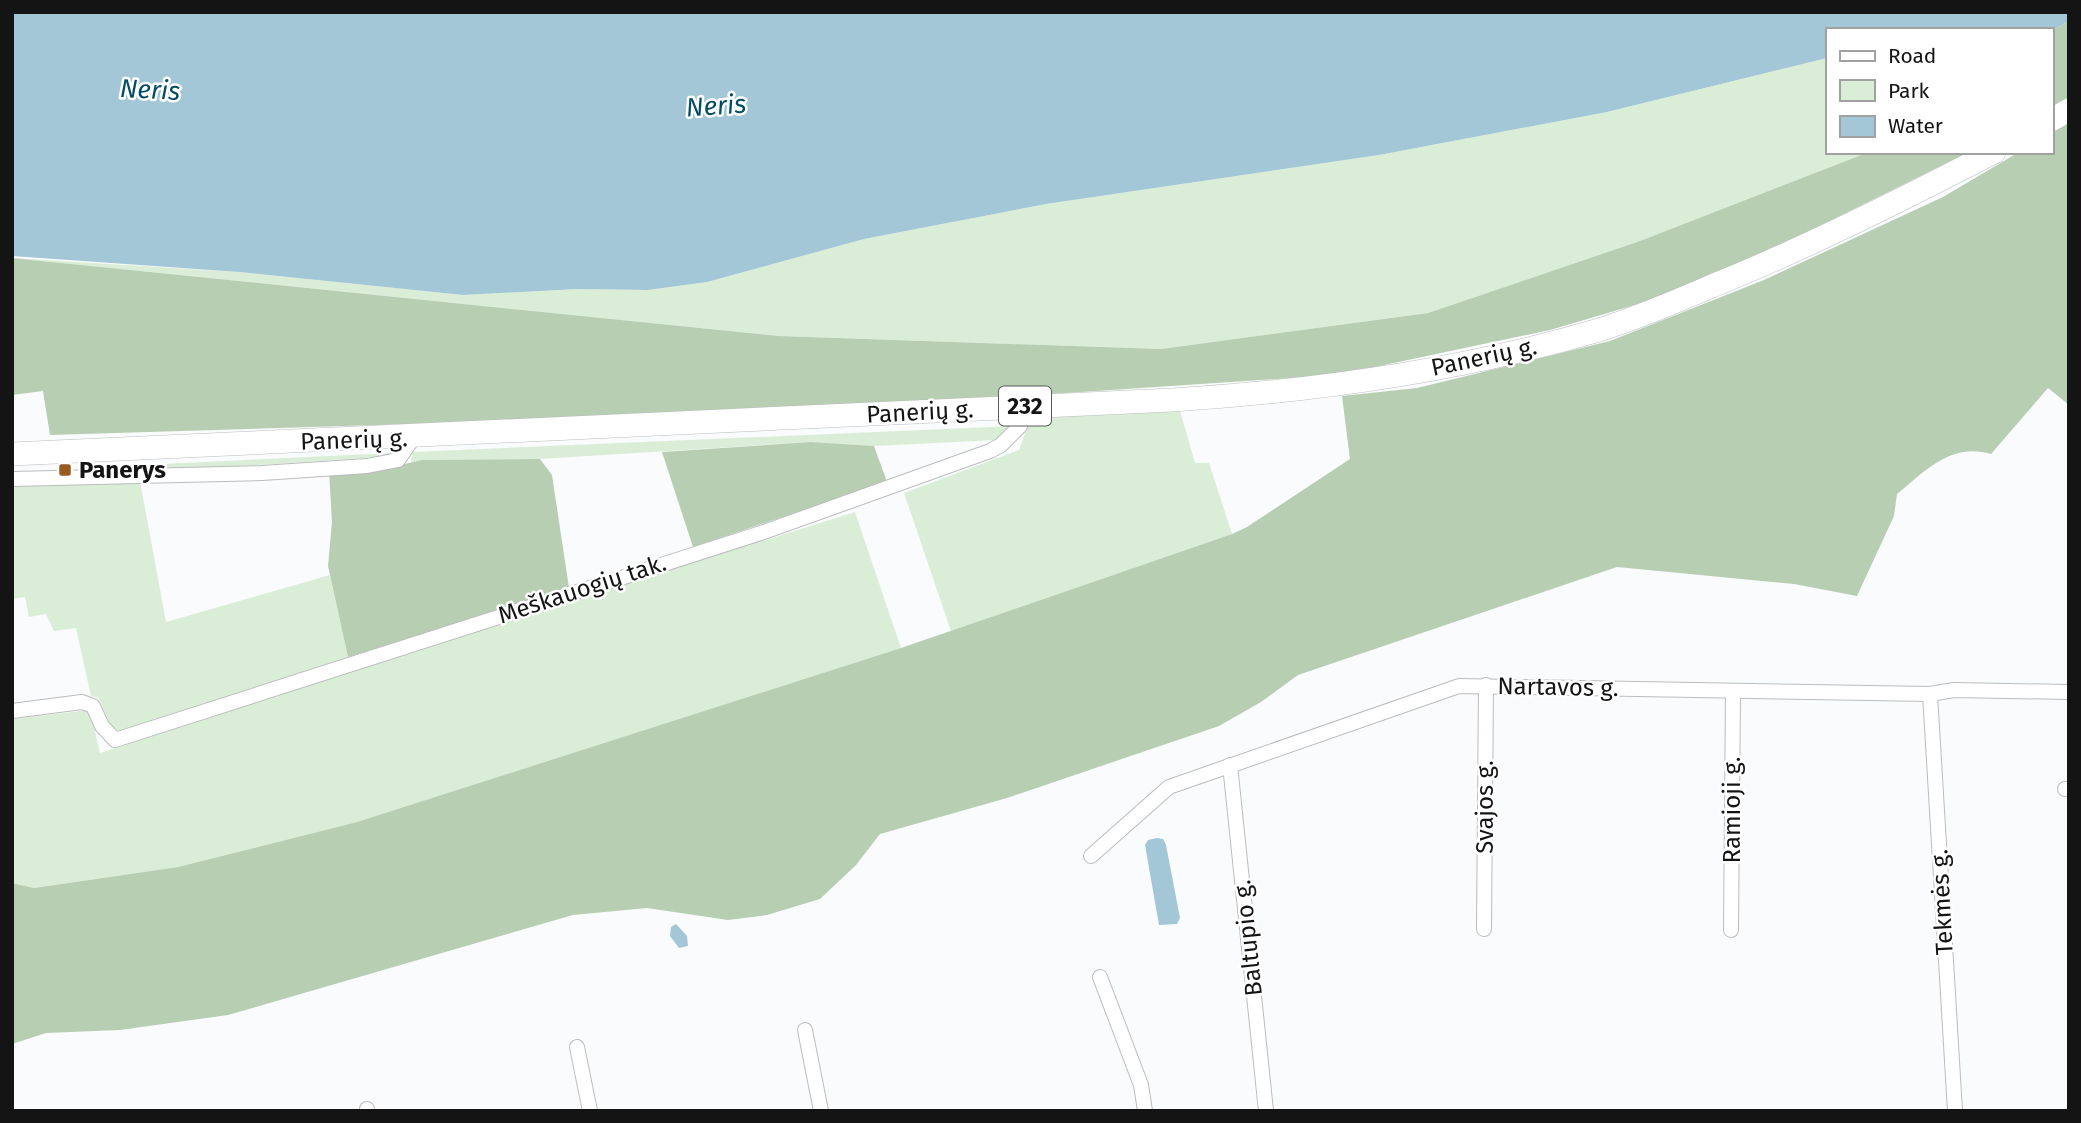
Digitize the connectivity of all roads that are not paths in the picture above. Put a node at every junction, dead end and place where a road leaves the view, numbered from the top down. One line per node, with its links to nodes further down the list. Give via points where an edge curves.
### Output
1 (2069, 110): 2 (main road)
2 (2053, 119)
3 (1990, 154): 4 (main road, Panerių g. / 232, via 1734,278 1601,329 1526,349 1367,381 1263,394)
4 (1019, 407): 5 (main road, Panerių g. / 232); 12 (street, Meškauogių tak., via 1020,426 990,451 764,532 115,740 93,706 82,702)
5 (414, 437): 6 (main road, Panerių g. / 232); 7 (street, via 398,460 367,466)
6 (12, 454)
7 (12, 479)
8 (1486, 685): 9 (street, Nartavos g.); 13 (street, Nartavos g., via 1459,686); 15 (street, Svajos g.)
9 (1733, 691): 11 (street, Nartavos g.); 16 (street, Ramioji g.)
10 (2069, 692): 11 (street, Nartavos g., via 1954,690)
11 (1930, 694): 24 (street, Tekmės g.)
12 (12, 711)
13 (1230, 765): 14 (street, Nartavos g., via 1169,787); 23 (street, Baltupio g.)
14 (1091, 856)
15 (1484, 929)
16 (1731, 930)
17 (1100, 977): 22 (street, via 1141,1085)
18 (805, 1030): 21 (street)
19 (577, 1047): 20 (street)
20 (590, 1111)
21 (821, 1111)
22 (1145, 1111)
23 (1266, 1111)
24 (1955, 1111)

